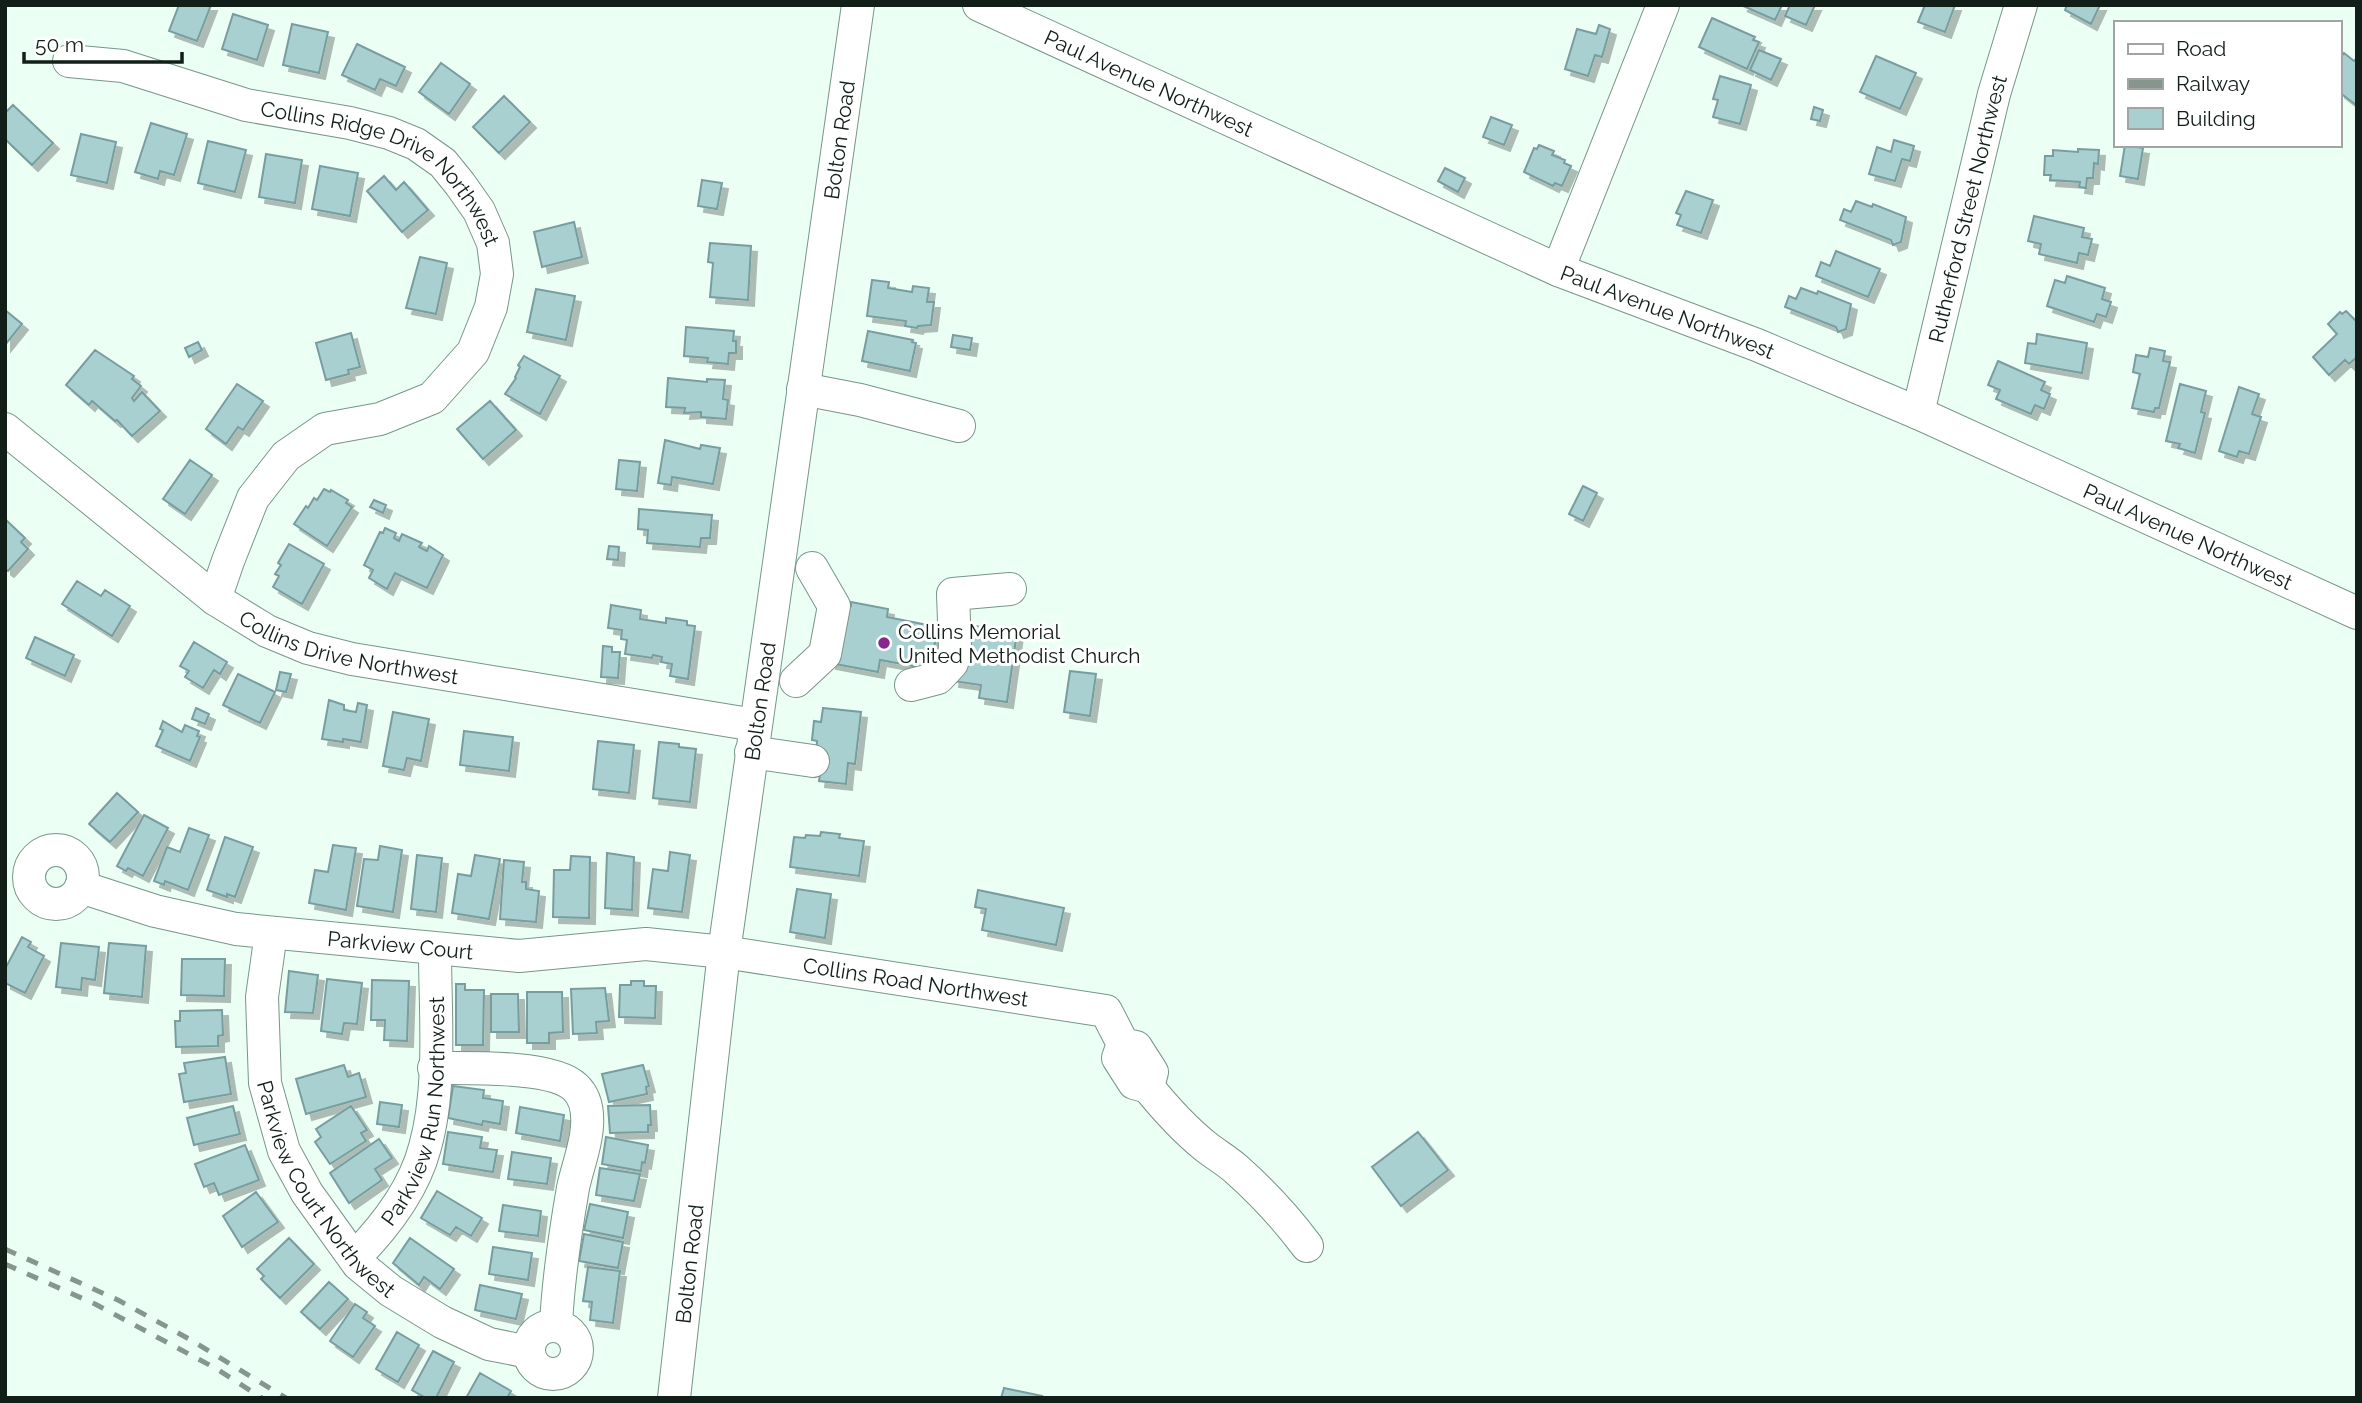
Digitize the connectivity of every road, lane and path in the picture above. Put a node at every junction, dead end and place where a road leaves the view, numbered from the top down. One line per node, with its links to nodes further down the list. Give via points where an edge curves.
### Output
1 (858, 5): 7 (street, Bolton Road)
2 (979, 5): 6 (street, Paul Avenue Northwest)
3 (1662, 5): 6 (street)
4 (2021, 5): 8 (street, Rutherford Street Northwest, via 1994,94)
5 (69, 61): 13 (street, Collins Ridge Drive Northwest, via 123,66 246,105 350,123 416,144 443,163 460,184 493,243 497,274 491,307 473,352 432,398 380,419 325,429 286,456 253,498)
6 (1558, 270): 8 (street, Paul Avenue Northwest, via 1757,345)
7 (803, 390): 9 (street); 11 (street, Bolton Road)
8 (1918, 413): 14 (street, Paul Avenue Northwest)
9 (959, 426)
10 (5, 429): 13 (street, Collins Drive Northwest)
11 (778, 563): 15 (street, Bolton Road); 15 (street, via 818,569 834,606 825,654 806,683)
12 (1010, 589): 16 (street, via 953,594 944,620 955,648 952,663 938,678)
13 (215, 599): 17 (street, Collins Drive Northwest, via 267,631 308,648)
14 (2357, 613)
15 (761, 682): 17 (street, Bolton Road)
16 (911, 685)
17 (753, 738): 18 (street, Collins Drive Northwest); 22 (street, Bolton Road)
18 (813, 761)
19 (81, 887): 20 (street, Parkview Court, via 156,911)
20 (271, 933): 21 (street, Parkview Court); 25 (street, Parkview Court Northwest, via 262,997 265,1083 284,1151 307,1193)
21 (435, 950): 22 (street, Parkview Court, via 519,957 646,944); 23 (street, Parkview Run Northwest)
22 (724, 952): 24 (street, Collins Road Northwest, via 1106,1011 1123,1044 1118,1058 1134,1083 1148,1087 1195,1137 1236,1169); 28 (street, Bolton Road)
23 (434, 1068): 25 (street, Parkview Run Northwest, via 425,1148 394,1211); 26 (street, via 523,1071 564,1079 586,1102 587,1127 559,1271)
24 (1307, 1246)
25 (354, 1258): 27 (street, Parkview Court Northwest, via 391,1290 442,1322 489,1344)
26 (556, 1326): 27 (street, via 536,1332); 27 (street, via 572,1335 576,1343 577,1353 569,1369 542,1372)
27 (528, 1352)
28 (674, 1398)

